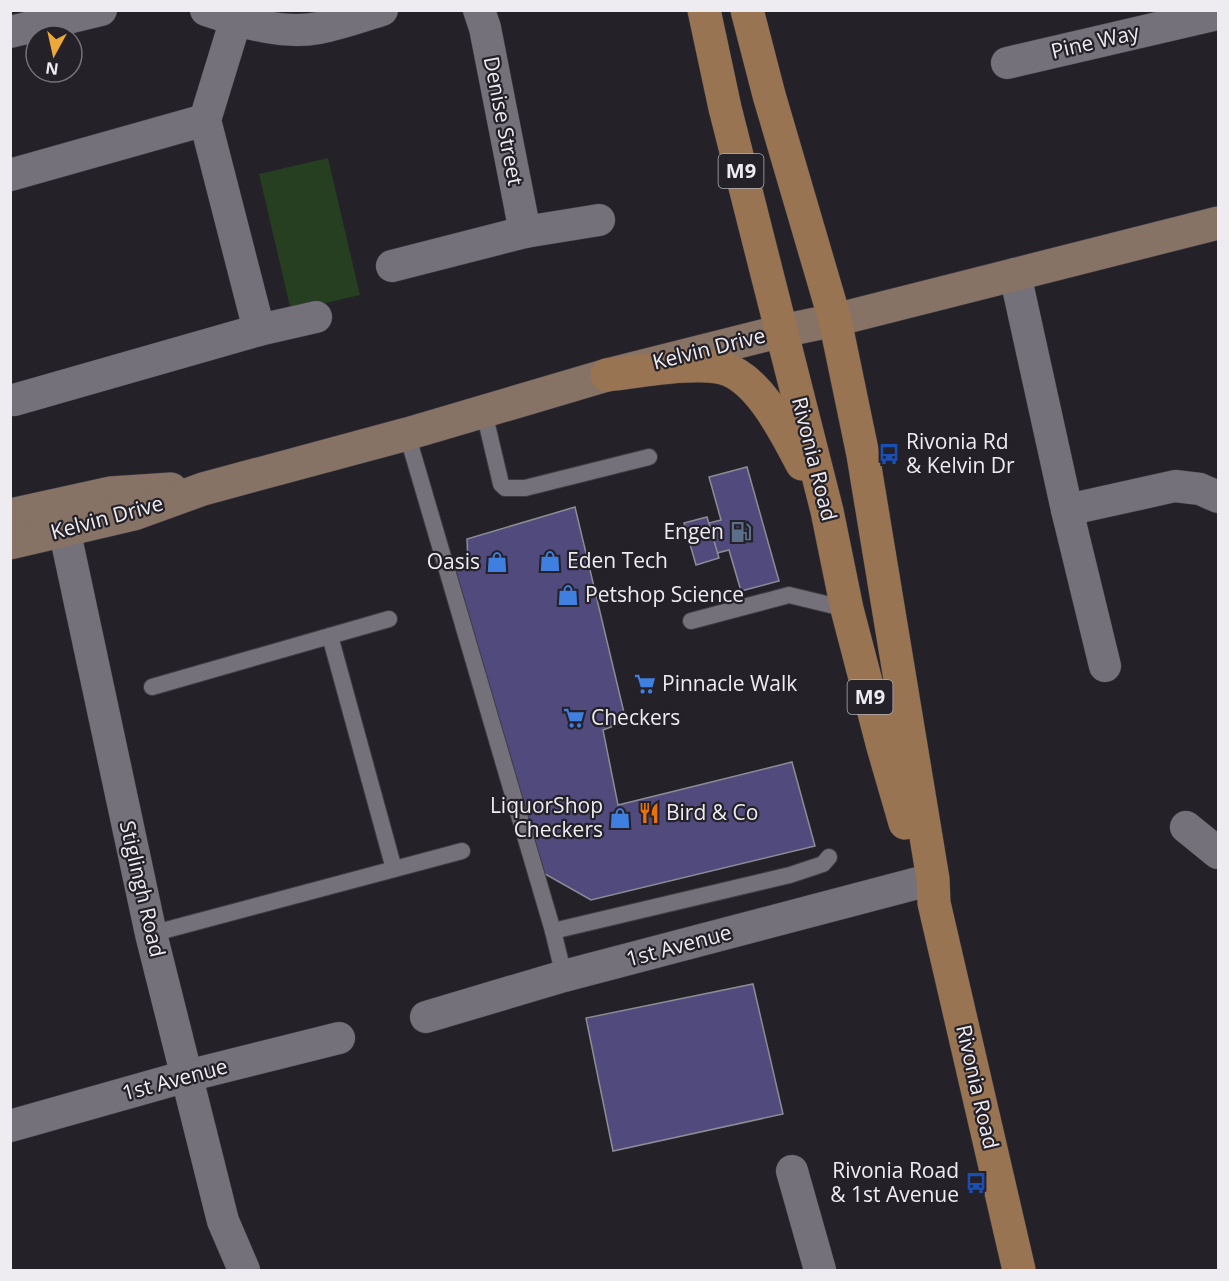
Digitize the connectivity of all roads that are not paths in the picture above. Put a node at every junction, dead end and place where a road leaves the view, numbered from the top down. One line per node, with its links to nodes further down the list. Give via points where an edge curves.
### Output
1 (101, 10): 9 (street)
2 (206, 10): 8 (street)
3 (382, 10): 8 (street, via 307,29 264,27)
4 (479, 10): 15 (street, Denise Street)
5 (704, 10): 21 (main road, Rivonia Road / M9, via 725,108)
6 (747, 10): 19 (main road, Rivonia Road / M9)
7 (1218, 14): 10 (street, Pine Way)
8 (236, 19): 11 (street)
9 (10, 32)
10 (1007, 63)
11 (206, 120): 12 (street); 20 (street)
12 (10, 175)
13 (599, 220): 15 (street)
14 (1218, 223): 17 (main road, Kelvin Drive)
15 (525, 232): 16 (street)
16 (392, 266)
17 (1015, 274): 19 (main road, Kelvin Drive); 28 (street)
18 (316, 317): 20 (street)
19 (836, 320): 21 (main road, Kelvin Drive); 44 (main road, Rivonia Road / M9, via 863,455)
20 (259, 330): 23 (street)
21 (783, 331): 22 (main road, Kelvin Drive); 29 (main road, Rivonia Road / M9)
22 (607, 375): 24 (main road, Kelvin Drive); 29 (main road, via 696,365 722,368 738,375 781,423)
23 (14, 400)
24 (484, 412): 25 (main road, Kelvin Drive); 26 (lane, via 505,488 525,488)
25 (407, 434): 31 (main road, Kelvin Drive, via 203,489 140,512); 45 (lane)
26 (649, 457)
27 (1218, 497): 28 (street, via 1200,489 1175,486)
28 (1067, 510): 37 (street)
29 (827, 511): 33 (main road, Rivonia Road / M9)
30 (10, 516): 31 (main road, Kelvin Drive)
31 (61, 517): 32 (main road, Kelvin Drive); 46 (street, Stiglingh Road)
32 (10, 543)
33 (848, 609): 35 (lane, via 789,595); 44 (main road, Rivonia Road / M9, via 883,747)
34 (389, 619): 36 (lane)
35 (692, 621)
36 (330, 636): 38 (lane); 43 (lane)
37 (1105, 666)
38 (152, 687)
39 (1186, 827): 41 (street)
40 (462, 851): 43 (lane)
41 (1218, 854)
42 (829, 857): 45 (lane, via 823,864 790,875)
43 (394, 869): 46 (lane)
44 (930, 888): 47 (street, 1st Avenue); 55 (main road, Rivonia Road / M9)
45 (553, 932): 47 (lane)
46 (151, 934): 50 (street, Stiglingh Road)
47 (564, 976): 48 (street, 1st Avenue)
48 (426, 1017)
49 (339, 1038): 50 (street, 1st Avenue)
50 (187, 1076): 51 (street, 1st Avenue); 53 (street, Stiglingh Road, via 223,1221)
51 (10, 1126)
52 (792, 1171): 54 (street)
53 (244, 1270)
54 (820, 1270)
55 (1019, 1270)

